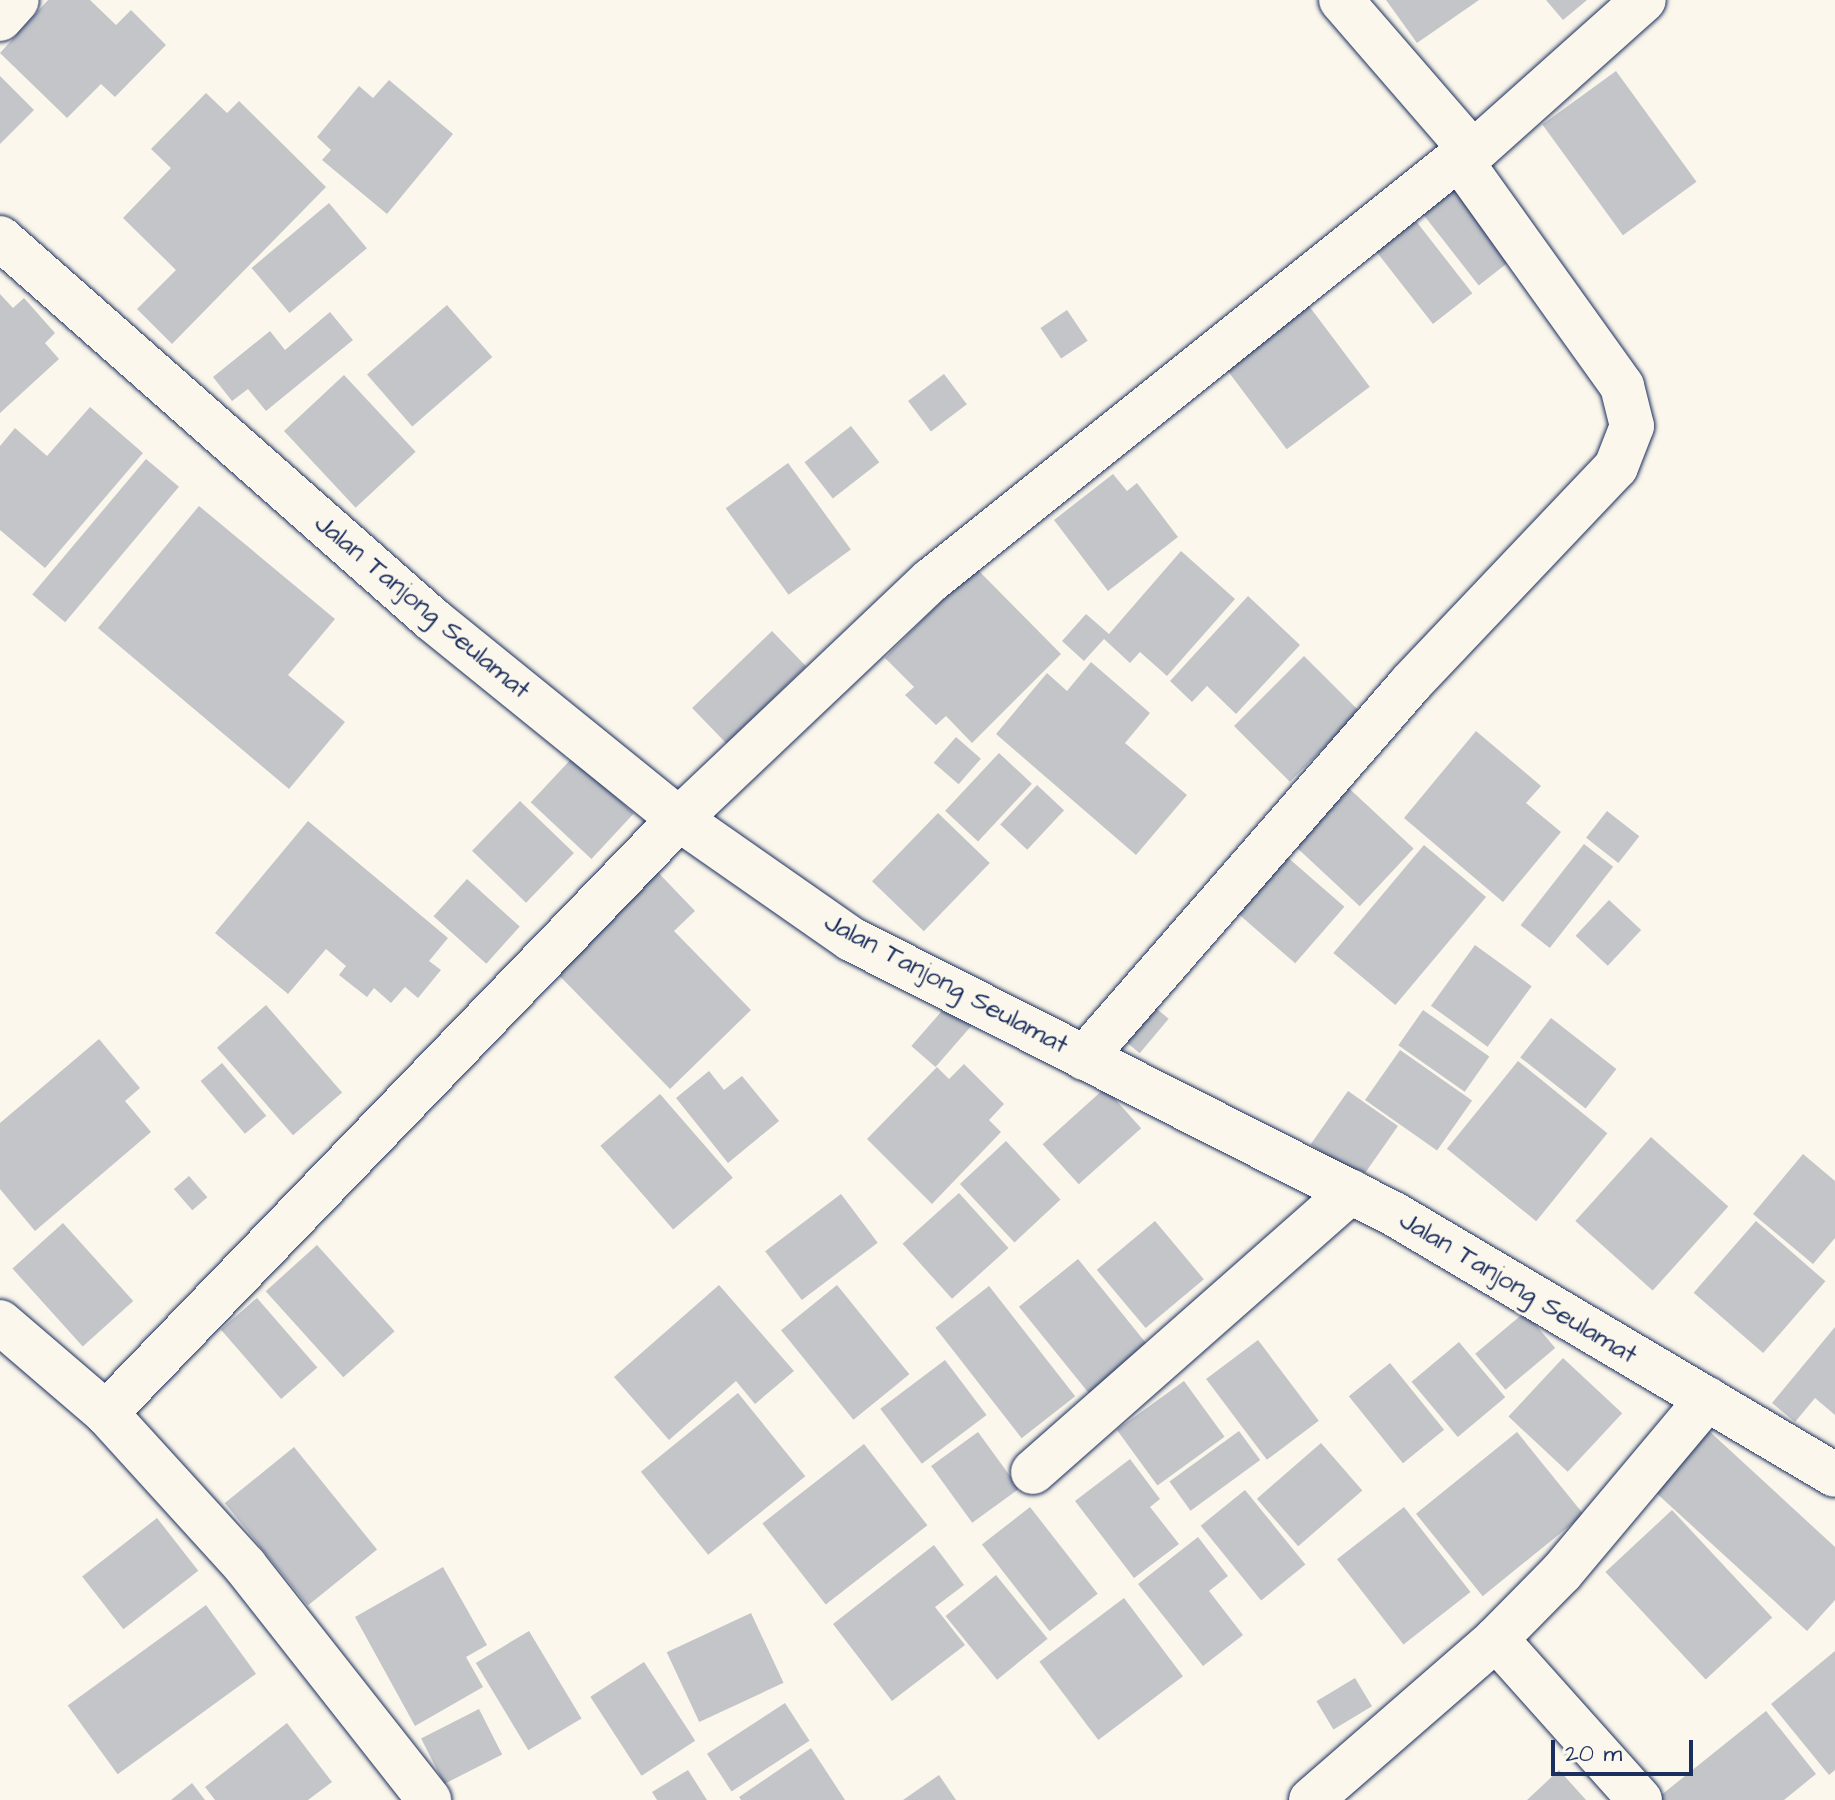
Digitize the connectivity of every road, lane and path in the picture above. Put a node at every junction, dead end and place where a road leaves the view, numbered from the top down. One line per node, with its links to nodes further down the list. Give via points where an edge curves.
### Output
1 (17, 0): 4 (street)
2 (1341, 0): 5 (street)
3 (1644, 0): 5 (street)
4 (0, 19)
5 (1470, 149): 7 (street, via 930,581); 8 (street, via 1469,172 1622,386 1632,426 1628,444 1616,467 1410,684)
6 (0, 238): 7 (street, Jalan Tanjong Seulamat, via 421,610)
7 (679, 819): 8 (street, Jalan Tanjong Seulamat, via 851,939); 12 (street)
8 (1084, 1058): 9 (street, Jalan Tanjong Seulamat)
9 (1351, 1192): 11 (street, Jalan Tanjong Seulamat); 13 (street)
10 (0, 1322): 12 (street)
11 (1707, 1399): 14 (street, Jalan Tanjong Seulamat); 15 (street, via 1562,1572)
12 (106, 1413): 16 (street, via 245,1566)
13 (1033, 1472)
14 (1835, 1475)
15 (1496, 1639): 17 (street); 18 (street)
16 (429, 1800)
17 (1311, 1800)
18 (1640, 1800)

